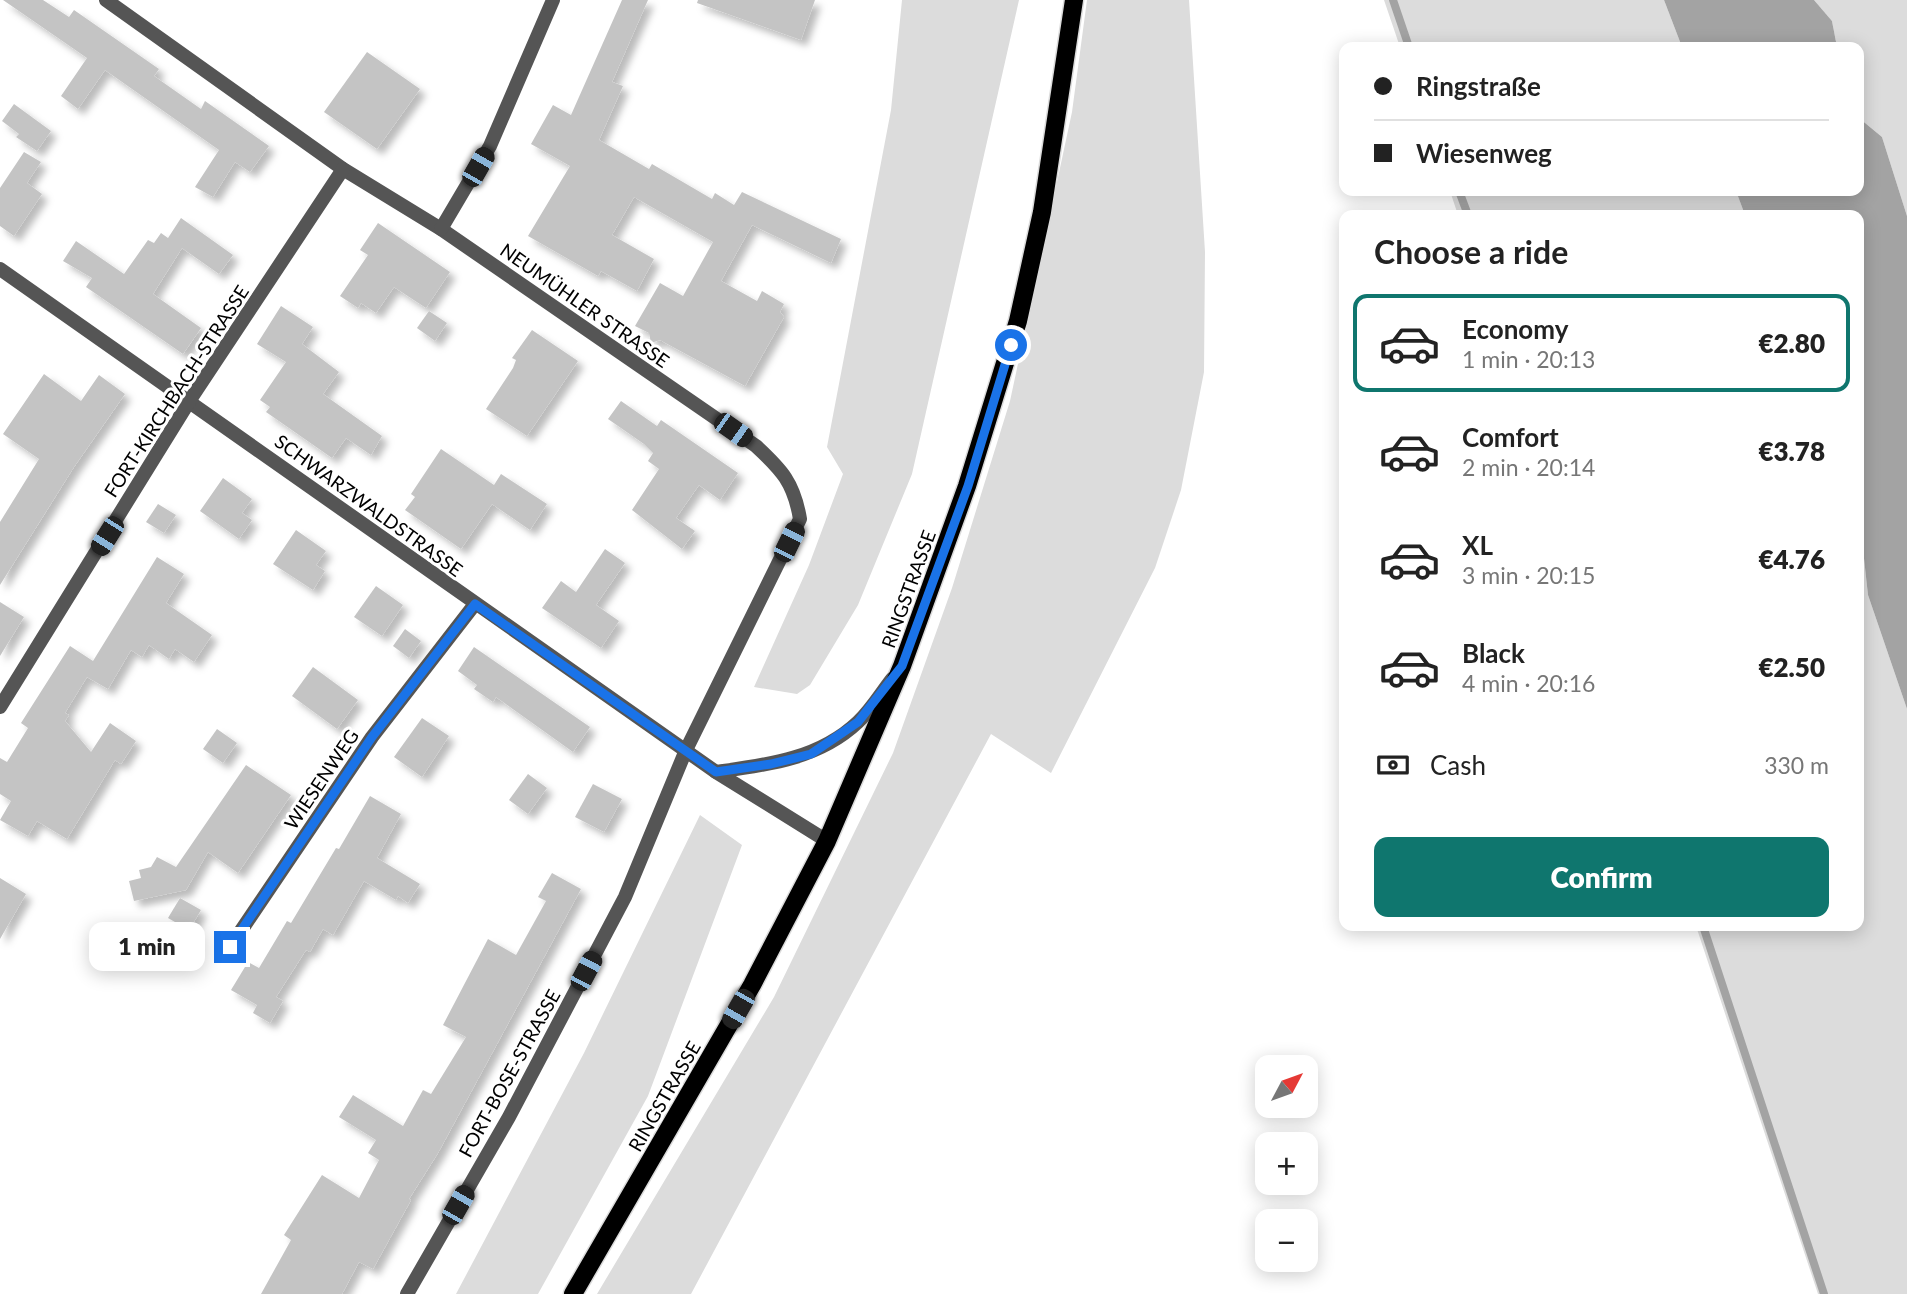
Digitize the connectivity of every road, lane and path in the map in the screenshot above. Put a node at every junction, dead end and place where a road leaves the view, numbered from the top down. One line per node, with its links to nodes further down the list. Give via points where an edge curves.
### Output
1 (106, 0): 4 (street, NEUMÜHLER STRASSE)
2 (553, 0): 5 (street, via 490,146)
3 (1074, 0): 9 (main road, RINGSTRASSE, via 1042,212 1018,321 968,486)
4 (343, 169): 5 (street, NEUMÜHLER STRASSE); 7 (street, FORT-KIRCHBACH-STRASSE)
5 (442, 229): 11 (street, NEUMÜHLER STRASSE, via 756,446 779,467 796,492 800,519)
6 (0, 268): 7 (street, SCHWARZWALDSTRASSE)
7 (190, 400): 8 (street, SCHWARZWALDSTRASSE); 10 (street, FORT-KIRCHBACH-STRASSE)
8 (475, 604): 11 (street, SCHWARZWALDSTRASSE); 14 (street, WIESENWEG, via 372,737)
9 (902, 666): 12 (street, via 858,722 811,754); 13 (main road, RINGSTRASSE)
10 (0, 707)
11 (686, 750): 12 (street, SCHWARZWALDSTRASSE); 15 (street, FORT-BOSE-STRASSE, via 625,897 509,1117)
12 (716, 772): 13 (street, SCHWARZWALDSTRASSE)
13 (827, 841): 16 (main road, RINGSTRASSE, via 752,985)
14 (230, 947)
15 (407, 1294)
16 (573, 1294)

